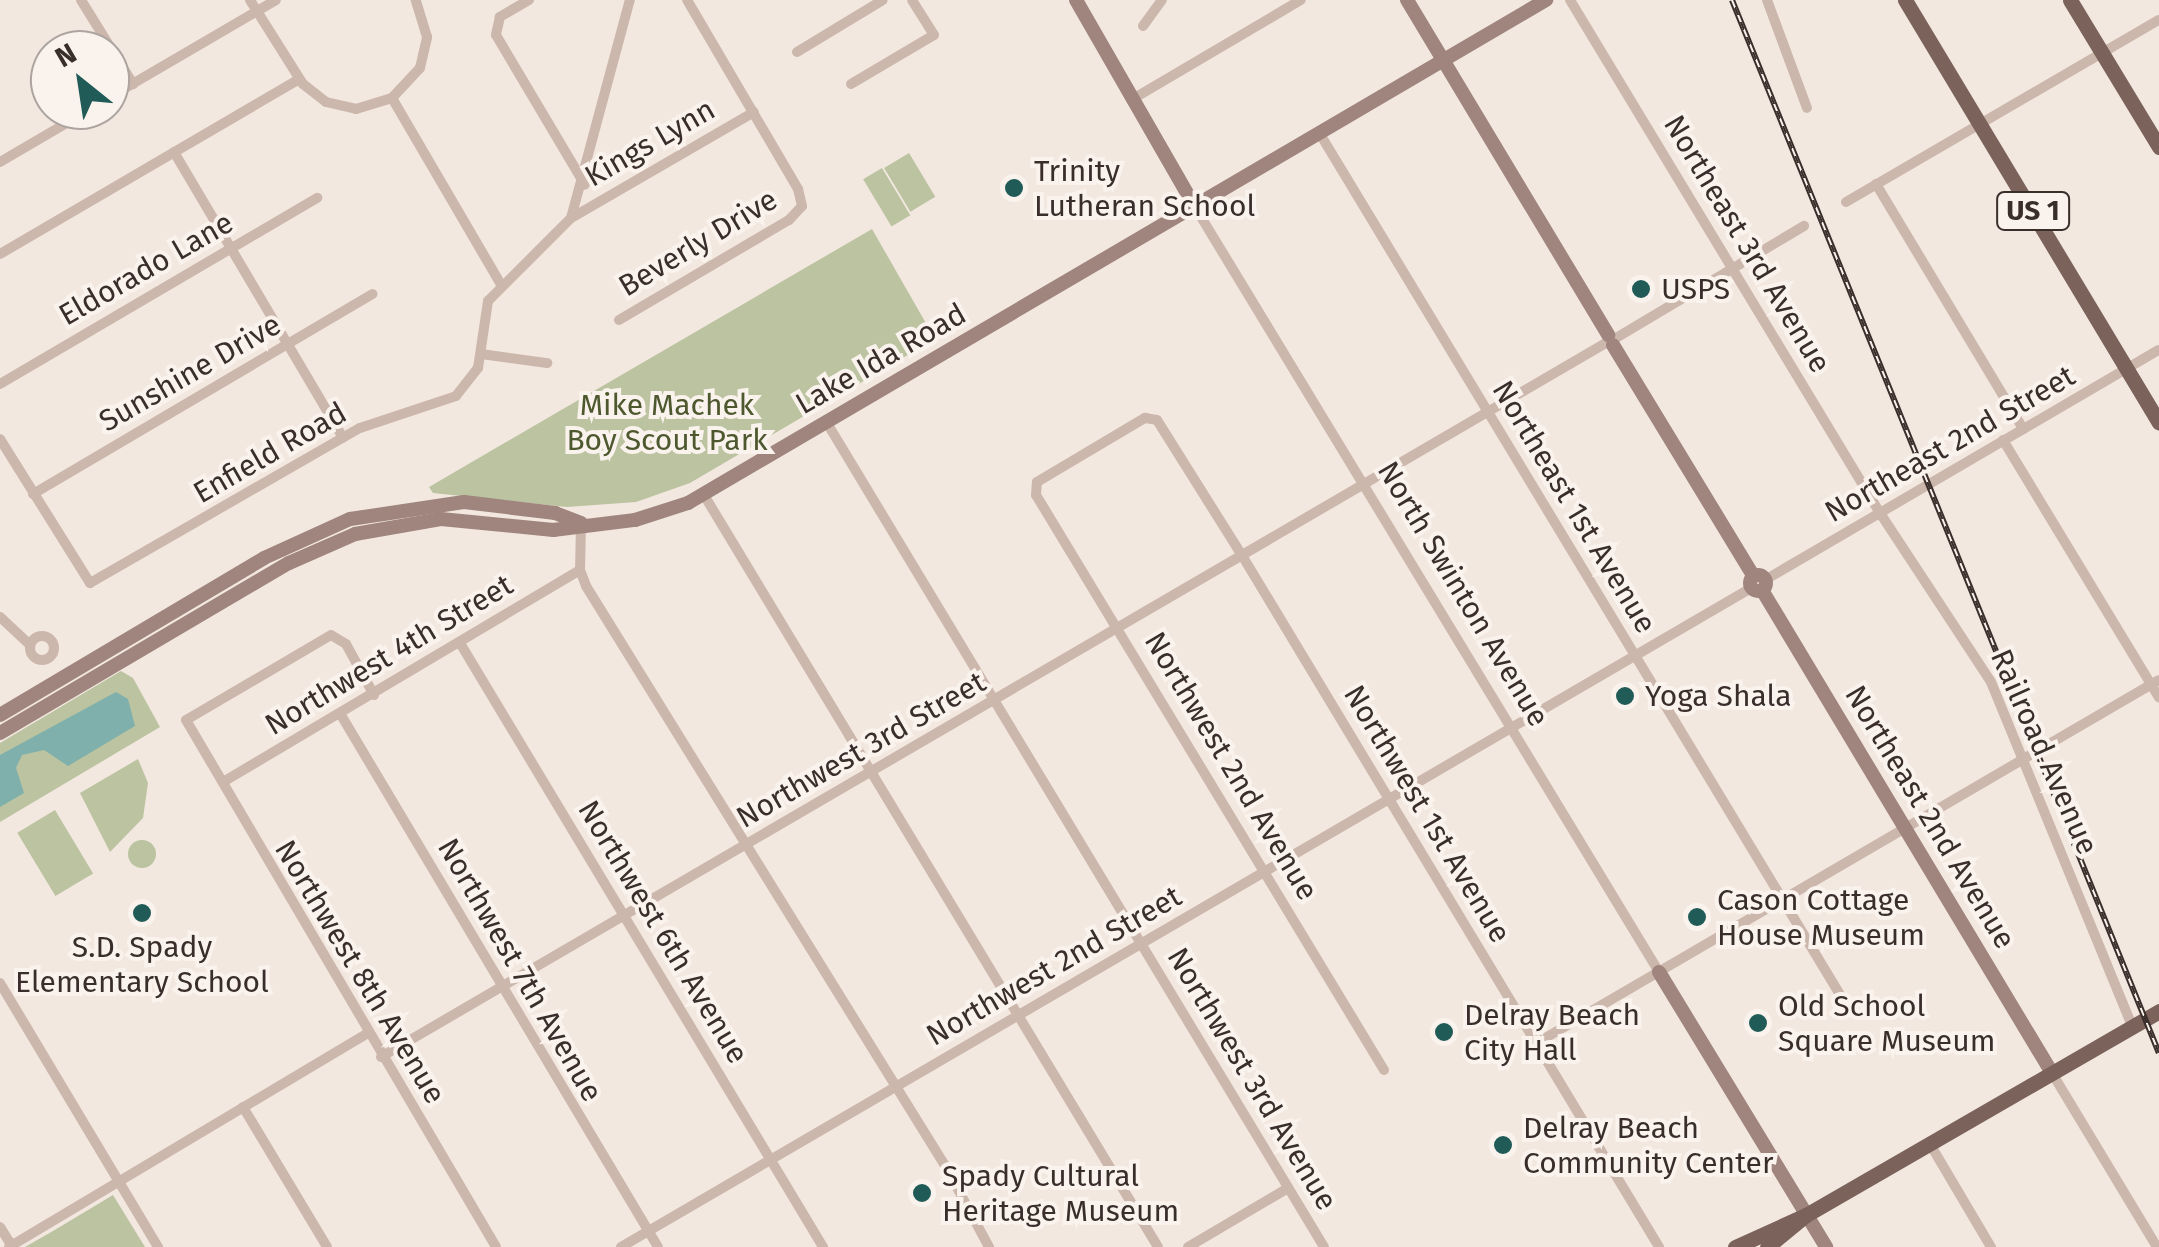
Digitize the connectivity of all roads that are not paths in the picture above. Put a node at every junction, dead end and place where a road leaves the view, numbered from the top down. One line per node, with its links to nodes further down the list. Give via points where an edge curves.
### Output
1 (81, 0): 26 (street)
2 (250, 0): 19 (street)
3 (276, 0): 19 (street)
4 (416, 0): 29 (street, via 426,48 409,85)
5 (530, 0): 40 (street, via 495,24)
6 (630, 0): 40 (street, Enfield Road)
7 (687, 0): 32 (street)
8 (883, 0): 22 (street)
9 (912, 0): 27 (street, via 934,35)
10 (1076, 0): 30 (street, North Swinton Avenue)
11 (1162, 0): 21 (street)
12 (1301, 0): 30 (street)
13 (1406, 0): 24 (street, Northeast 2nd Avenue)
14 (1546, 0): 24 (street, Lake Ida Road)
15 (1570, 0): 48 (street, Northeast 3rd Avenue)
16 (1766, 0): 31 (street)
17 (1906, 0): 33 (main road, US 1)
18 (2070, 0): 23 (main road)
19 (257, 11): 25 (street); 26 (street)
20 (2159, 20): 23 (street)
21 (1143, 26)
22 (797, 52)
23 (2102, 54): 33 (street); 36 (main road)
24 (1442, 62): 35 (street, Lake Ida Road); 52 (street, Northeast 2nd Avenue)
25 (299, 78): 29 (street, via 340,107 363,109); 37 (street)
26 (133, 84): 28 (street)
27 (851, 84)
28 (130, 86)
29 (392, 98): 49 (street)
30 (1132, 100): 43 (street, North Swinton Avenue)
31 (1808, 108)
32 (754, 112): 44 (street, Kings Lynn); 51 (street, Beverly Drive, via 802,206 790,220)
33 (1981, 124): 39 (street); 57 (main road, US 1)
34 (54, 130): 38 (street)
35 (1320, 134): 43 (street, Lake Ida Road); 59 (street, Northeast 1st Avenue)
36 (2159, 147)
37 (174, 152): 46 (street); 47 (street)
38 (0, 162)
39 (1876, 184): 42 (street); 62 (street)
40 (585, 185): 44 (street, Enfield Road)
41 (317, 198): 46 (street, Eldorado Lane)
42 (1846, 202)
43 (1195, 207): 61 (street, Lake Ida Road); 66 (street, North Swinton Avenue)
44 (571, 218): 49 (street, Enfield Road)
45 (1804, 226): 48 (street, Northwest 3rd Street)
46 (230, 249): 53 (street); 58 (street, Eldorado Lane)
47 (0, 254)
48 (1733, 268): 52 (street, Northwest 3rd Street); 70 (street, Northeast 3rd Avenue)
49 (502, 286): 55 (street, Enfield Road, via 482,312)
50 (374, 294): 53 (street, Sunshine Drive)
51 (619, 320)
52 (1611, 340): 59 (street, Northwest 3rd Street); 76 (street, Northeast 2nd Avenue)
53 (287, 345): 63 (street); 68 (street, Sunshine Drive)
54 (2159, 350): 57 (street, Northeast 2nd Street)
55 (482, 354): 56 (street); 63 (street, Enfield Road, via 456,396)
56 (547, 363)
57 (2127, 369): 60 (main road, US 1); 62 (street, Northeast 2nd Street)
58 (0, 384)
59 (1488, 413): 66 (street, Northwest 3rd Street); 83 (street, Northeast 1st Avenue)
60 (2159, 422)
61 (827, 423): 69 (street, Lake Ida Road); 87 (street, Northwest 3rd Avenue)
62 (2023, 429): 65 (street, Northeast 2nd Street)
63 (343, 438): 68 (street, Enfield Road, via 90,583)
64 (0, 440): 68 (street)
65 (2003, 440): 70 (street, Northeast 2nd Street); 84 (street)
66 (1365, 485): 73 (street, Northwest 3rd Street); 90 (street, North Swinton Avenue)
67 (1034, 488): 73 (street, Northwest 1st Avenue, via 1144,418 1157,420); 78 (street, Northwest 2nd Avenue)
68 (33, 494)
69 (704, 495): 71 (street, Lake Ida Road, via 648,517); 93 (street)
70 (1880, 514): 76 (street, Northeast 2nd Street); 92 (street, Railroad Avenue, via 1991,682)
71 (581, 524): 72 (street, Lake Ida Road, via 506,506 442,502 350,518); 74 (street, Lake Ida Road, via 553,530 420,520 355,534); 75 (street)
72 (282, 548): 74 (street); 79 (street, Lake Ida Road)
73 (1243, 557): 78 (street, Northwest 3rd Street); 95 (street, Northwest 1st Avenue)
74 (290, 562): 82 (street, Lake Ida Road)
75 (580, 570): 80 (street, Northwest 4th Street); 97 (street)
76 (1758, 584): 83 (street, Northeast 2nd Street); 96 (street, Northeast 2nd Avenue)
77 (0, 617): 81 (street)
78 (1120, 629): 87 (street, Northwest 3rd Street); 98 (street, Northwest 2nd Avenue)
79 (142, 630): 82 (street); 88 (street, Lake Ida Road)
80 (460, 643): 85 (street, Northwest 4th Street); 100 (street, Northwest 6th Avenue)
81 (30, 645)
82 (130, 656): 91 (street, Lake Ida Road)
83 (1634, 657): 90 (street, Northeast 2nd Street); 99 (street, Northeast 1st Avenue)
84 (2155, 682): 86 (street); 92 (street)
85 (374, 695): 89 (street, Northwest 4th Street); 94 (street, Northwest 8th Avenue, via 346,644 331,634 186,720)
86 (2159, 698)
87 (995, 701): 93 (street, Northwest 3rd Street); 101 (street, Northwest 3rd Avenue)
88 (0, 715)
89 (341, 715): 94 (street, Northwest 4th Street); 104 (street, Northwest 7th Avenue)
90 (1512, 728): 95 (street, Northwest 2nd Street); 102 (street, North Swinton Avenue)
91 (0, 733)
92 (2022, 759): 96 (street); 108 (street, Railroad Avenue)
93 (872, 773): 97 (street, Northwest 3rd Street); 107 (street)
94 (223, 782): 109 (street, Northwest 8th Avenue)
95 (1388, 800): 98 (street, Northwest 2nd Street); 110 (street, Northwest 1st Avenue)
96 (1904, 828): 99 (street); 113 (street, Northeast 2nd Avenue)
97 (745, 846): 100 (street, Northwest 3rd Street); 114 (street)
98 (1264, 871): 101 (street, Northwest 2nd Street); 112 (street, Northwest 2nd Avenue)
99 (1782, 900): 102 (street); 105 (street, Northeast 1st Avenue)
100 (624, 916): 104 (street, Northwest 3rd Street); 117 (street, Northwest 6th Avenue)
101 (1142, 944): 107 (street, Northwest 2nd Street); 119 (street, Northwest 3rd Avenue)
102 (1660, 972): 110 (street); 120 (street, North Swinton Avenue)
103 (0, 983): 118 (street)
104 (502, 988): 111 (street, Northwest 3rd Street); 122 (street, Northwest 7th Avenue)
105 (1848, 1008)
106 (2159, 1011): 108 (main road)
107 (1019, 1016): 114 (street, Northwest 2nd Street); 131 (street)
108 (2132, 1026): 113 (main road)
109 (367, 1034): 111 (street, Northwest 8th Avenue); 115 (street)
110 (1534, 1044): 134 (street, Northwest 1st Avenue)
111 (381, 1057): 126 (street, Northwest 8th Avenue)
112 (1384, 1070)
113 (2052, 1073): 116 (main road); 139 (street)
114 (894, 1089): 117 (street, Northwest 2nd Street); 130 (street)
115 (243, 1107): 118 (street); 125 (street)
116 (1930, 1144): 120 (main road); 138 (street)
117 (770, 1160): 122 (street, Northwest 2nd Street); 129 (street, Northwest 6th Avenue)
118 (118, 1180): 123 (street); 124 (street)
119 (1288, 1188): 132 (street); 133 (street, Northwest 3rd Avenue)
120 (1806, 1214): 135 (main road); 136 (main road); 137 (street, North Swinton Avenue)
121 (0, 1227): 123 (street)
122 (647, 1232): 127 (street, Northwest 2nd Street); 128 (street, Northwest 7th Avenue)
123 (10, 1246)
124 (158, 1247)
125 (326, 1247)
126 (496, 1247)
127 (621, 1247)
128 (658, 1247)
129 (823, 1247)
130 (989, 1247)
131 (1158, 1247)
132 (1188, 1247)
133 (1324, 1247)
134 (1659, 1247)
135 (1735, 1247)
136 (1767, 1247)
137 (1826, 1247)
138 (1992, 1247)
139 (2157, 1247)

